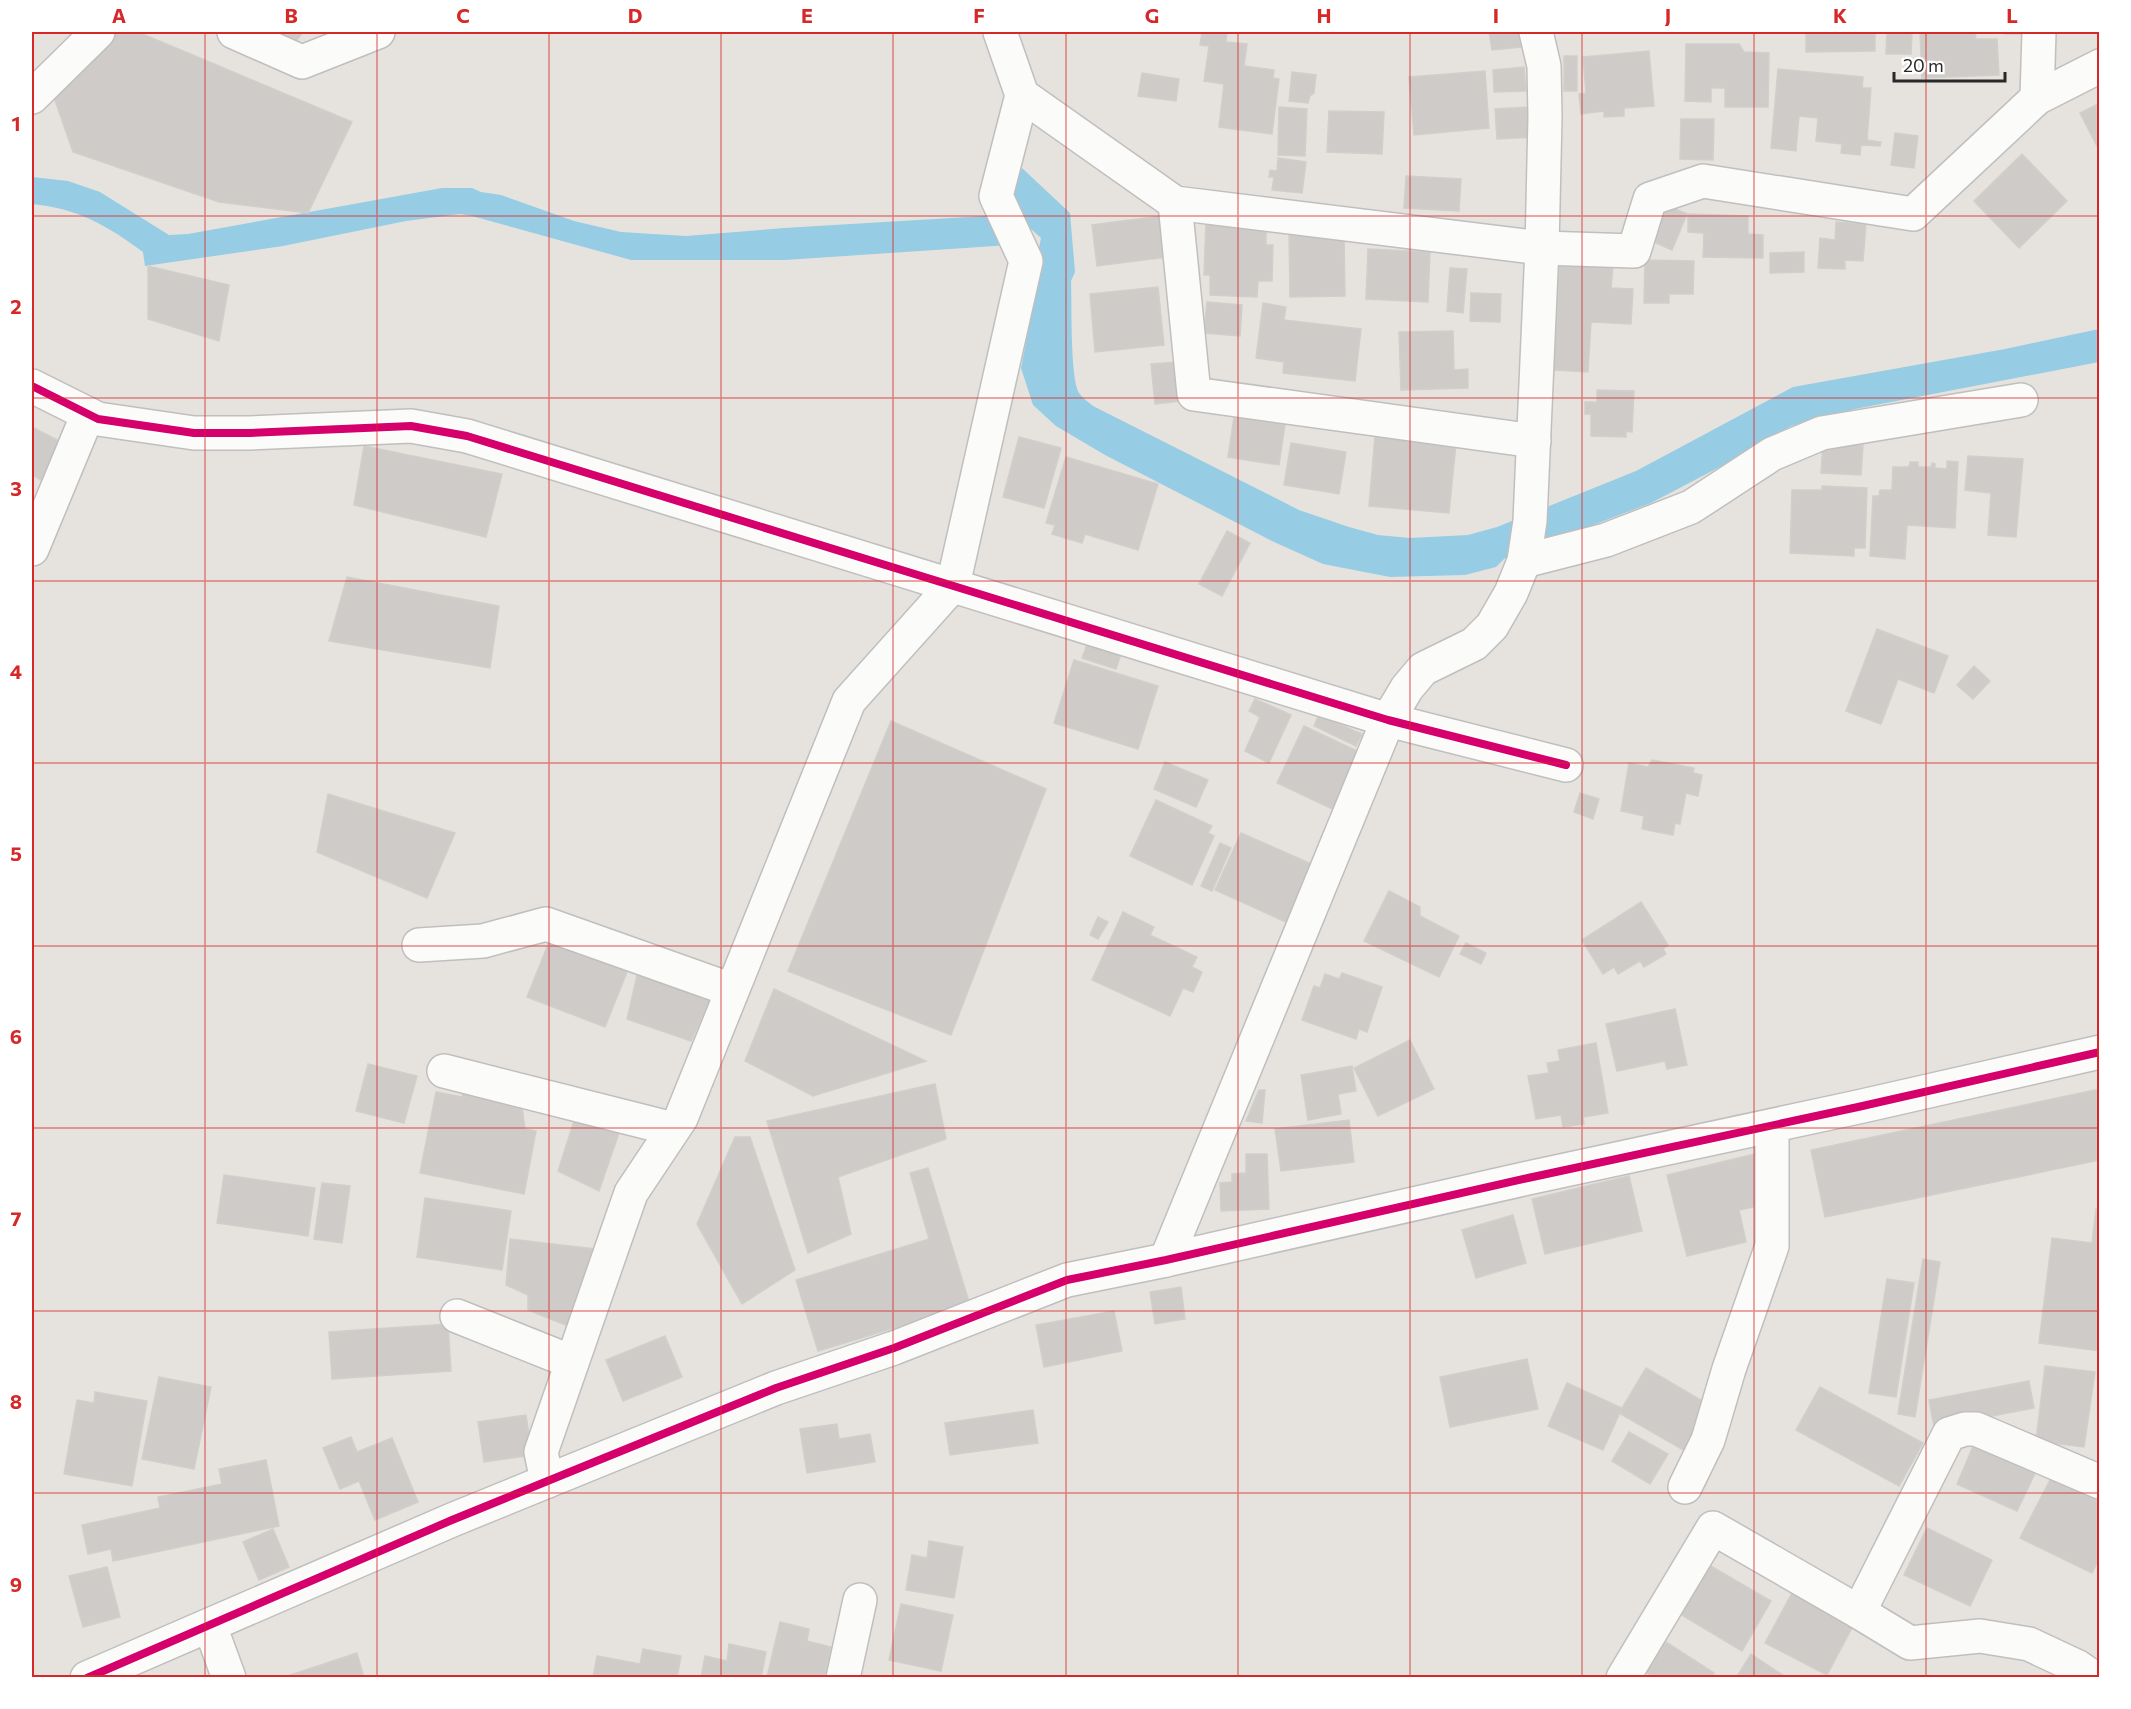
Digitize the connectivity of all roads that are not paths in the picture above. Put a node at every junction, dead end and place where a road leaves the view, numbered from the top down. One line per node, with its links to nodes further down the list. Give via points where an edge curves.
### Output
1 (98, 32): 9 (street)
2 (234, 32): 3 (street, via 302,62)
3 (378, 32)
4 (1000, 32): 8 (street)
5 (1536, 32): 12 (street, via 1544,66)
6 (2039, 32): 10 (street)
7 (2100, 66): 10 (street)
8 (1022, 95): 11 (street); 19 (street, via 996,196 1026,261)
9 (32, 97)
10 (2037, 98): 12 (street, via 1913,214 1703,181 1650,199 1634,251)
11 (1175, 203): 12 (street); 16 (street, via 1194,394)
12 (1542, 248): 16 (street)
13 (32, 386): 15 (street)
14 (2021, 400): 18 (street, via 1822,433 1772,454 1691,507 1606,540)
15 (88, 414): 17 (street); 19 (street, via 98,419 194,433 411,426 467,436)
16 (1534, 441): 18 (street)
17 (32, 549)
18 (1524, 561): 20 (street, via 1492,626 1474,644 1423,669)
19 (953, 585): 20 (street); 23 (street, via 849,701)
20 (1388, 720): 21 (street); 28 (street)
21 (1566, 765)
22 (419, 945): 23 (street, via 483,941 546,924)
23 (732, 990): 27 (street)
24 (2100, 1052): 26 (street)
25 (444, 1071): 27 (street)
26 (1772, 1126): 28 (street); 33 (street, via 1772,1246 1708,1440)
27 (674, 1129): 30 (street, via 631,1192)
28 (1166, 1260): 31 (street, via 1067,1280 894,1348 776,1388)
29 (457, 1316): 30 (street)
30 (572, 1362): 31 (street, via 541,1452)
31 (547, 1481): 36 (street)
32 (2100, 1482): 35 (street, via 1976,1429 1949,1434)
33 (1684, 1487)
34 (860, 1600): 39 (street)
35 (1859, 1612): 40 (street, via 1713,1528); 41 (street, via 1910,1643 1980,1636 2029,1644)
36 (210, 1626): 37 (street); 38 (street)
37 (87, 1677)
38 (229, 1677)
39 (843, 1677)
40 (1623, 1677)
41 (2094, 1677)

